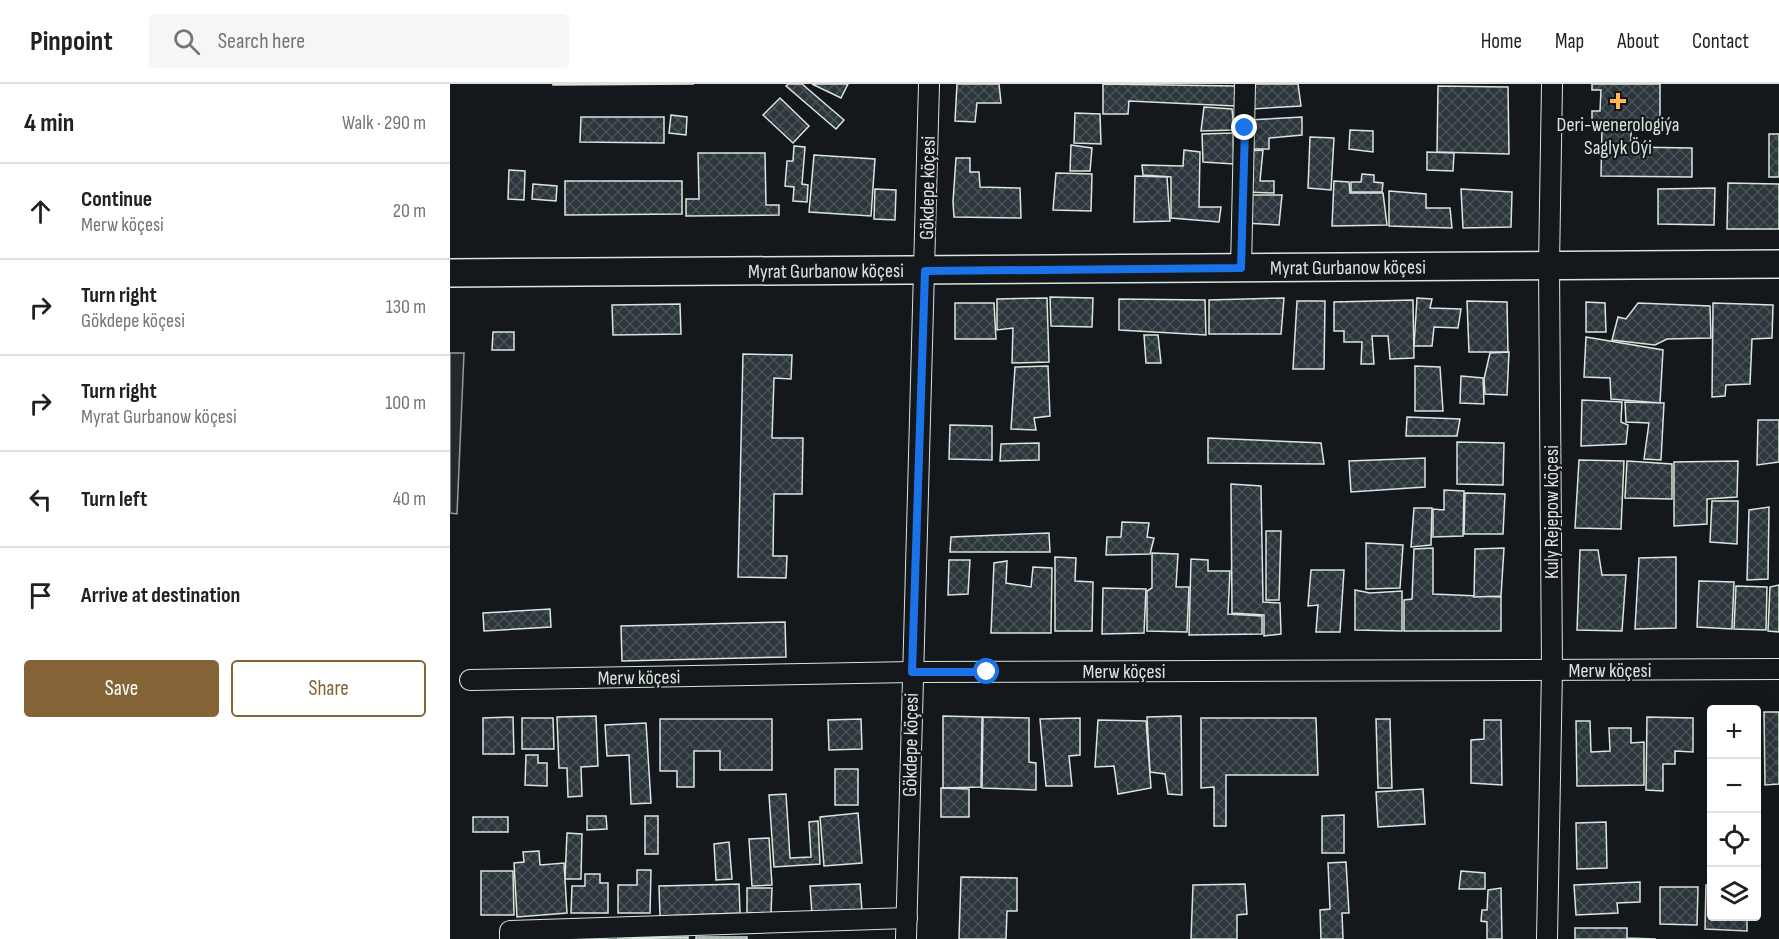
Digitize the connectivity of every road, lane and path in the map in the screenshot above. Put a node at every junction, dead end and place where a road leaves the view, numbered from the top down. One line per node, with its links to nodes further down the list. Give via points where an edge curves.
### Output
1 (929, 84): 7 (street, Gökdepe köçesi)
2 (1245, 84): 6 (street)
3 (1552, 84): 5 (street, Kuly Rejepow köçesi)
4 (1779, 264): 5 (street, Myrat Gurbanow köçesi)
5 (1549, 266): 6 (street, Myrat Gurbanow köçesi); 10 (street, Kuly Rejepow köçesi)
6 (1241, 268): 7 (street, Myrat Gurbanow köçesi)
7 (925, 271): 8 (street, Myrat Gurbanow köçesi); 11 (street, Gökdepe köçesi)
8 (450, 273)
9 (1779, 669): 10 (street, Merw köçesi)
10 (1552, 670): 11 (street, Merw köçesi); 16 (street, Kuly Rejepow köçesi)
11 (912, 672): 12 (street, Merw köçesi); 13 (street, Gökdepe köçesi)
12 (470, 680)
13 (907, 918): 14 (street, via 510,931); 15 (street, Gökdepe köçesi)
14 (510, 939)
15 (906, 939)
16 (1547, 939)

